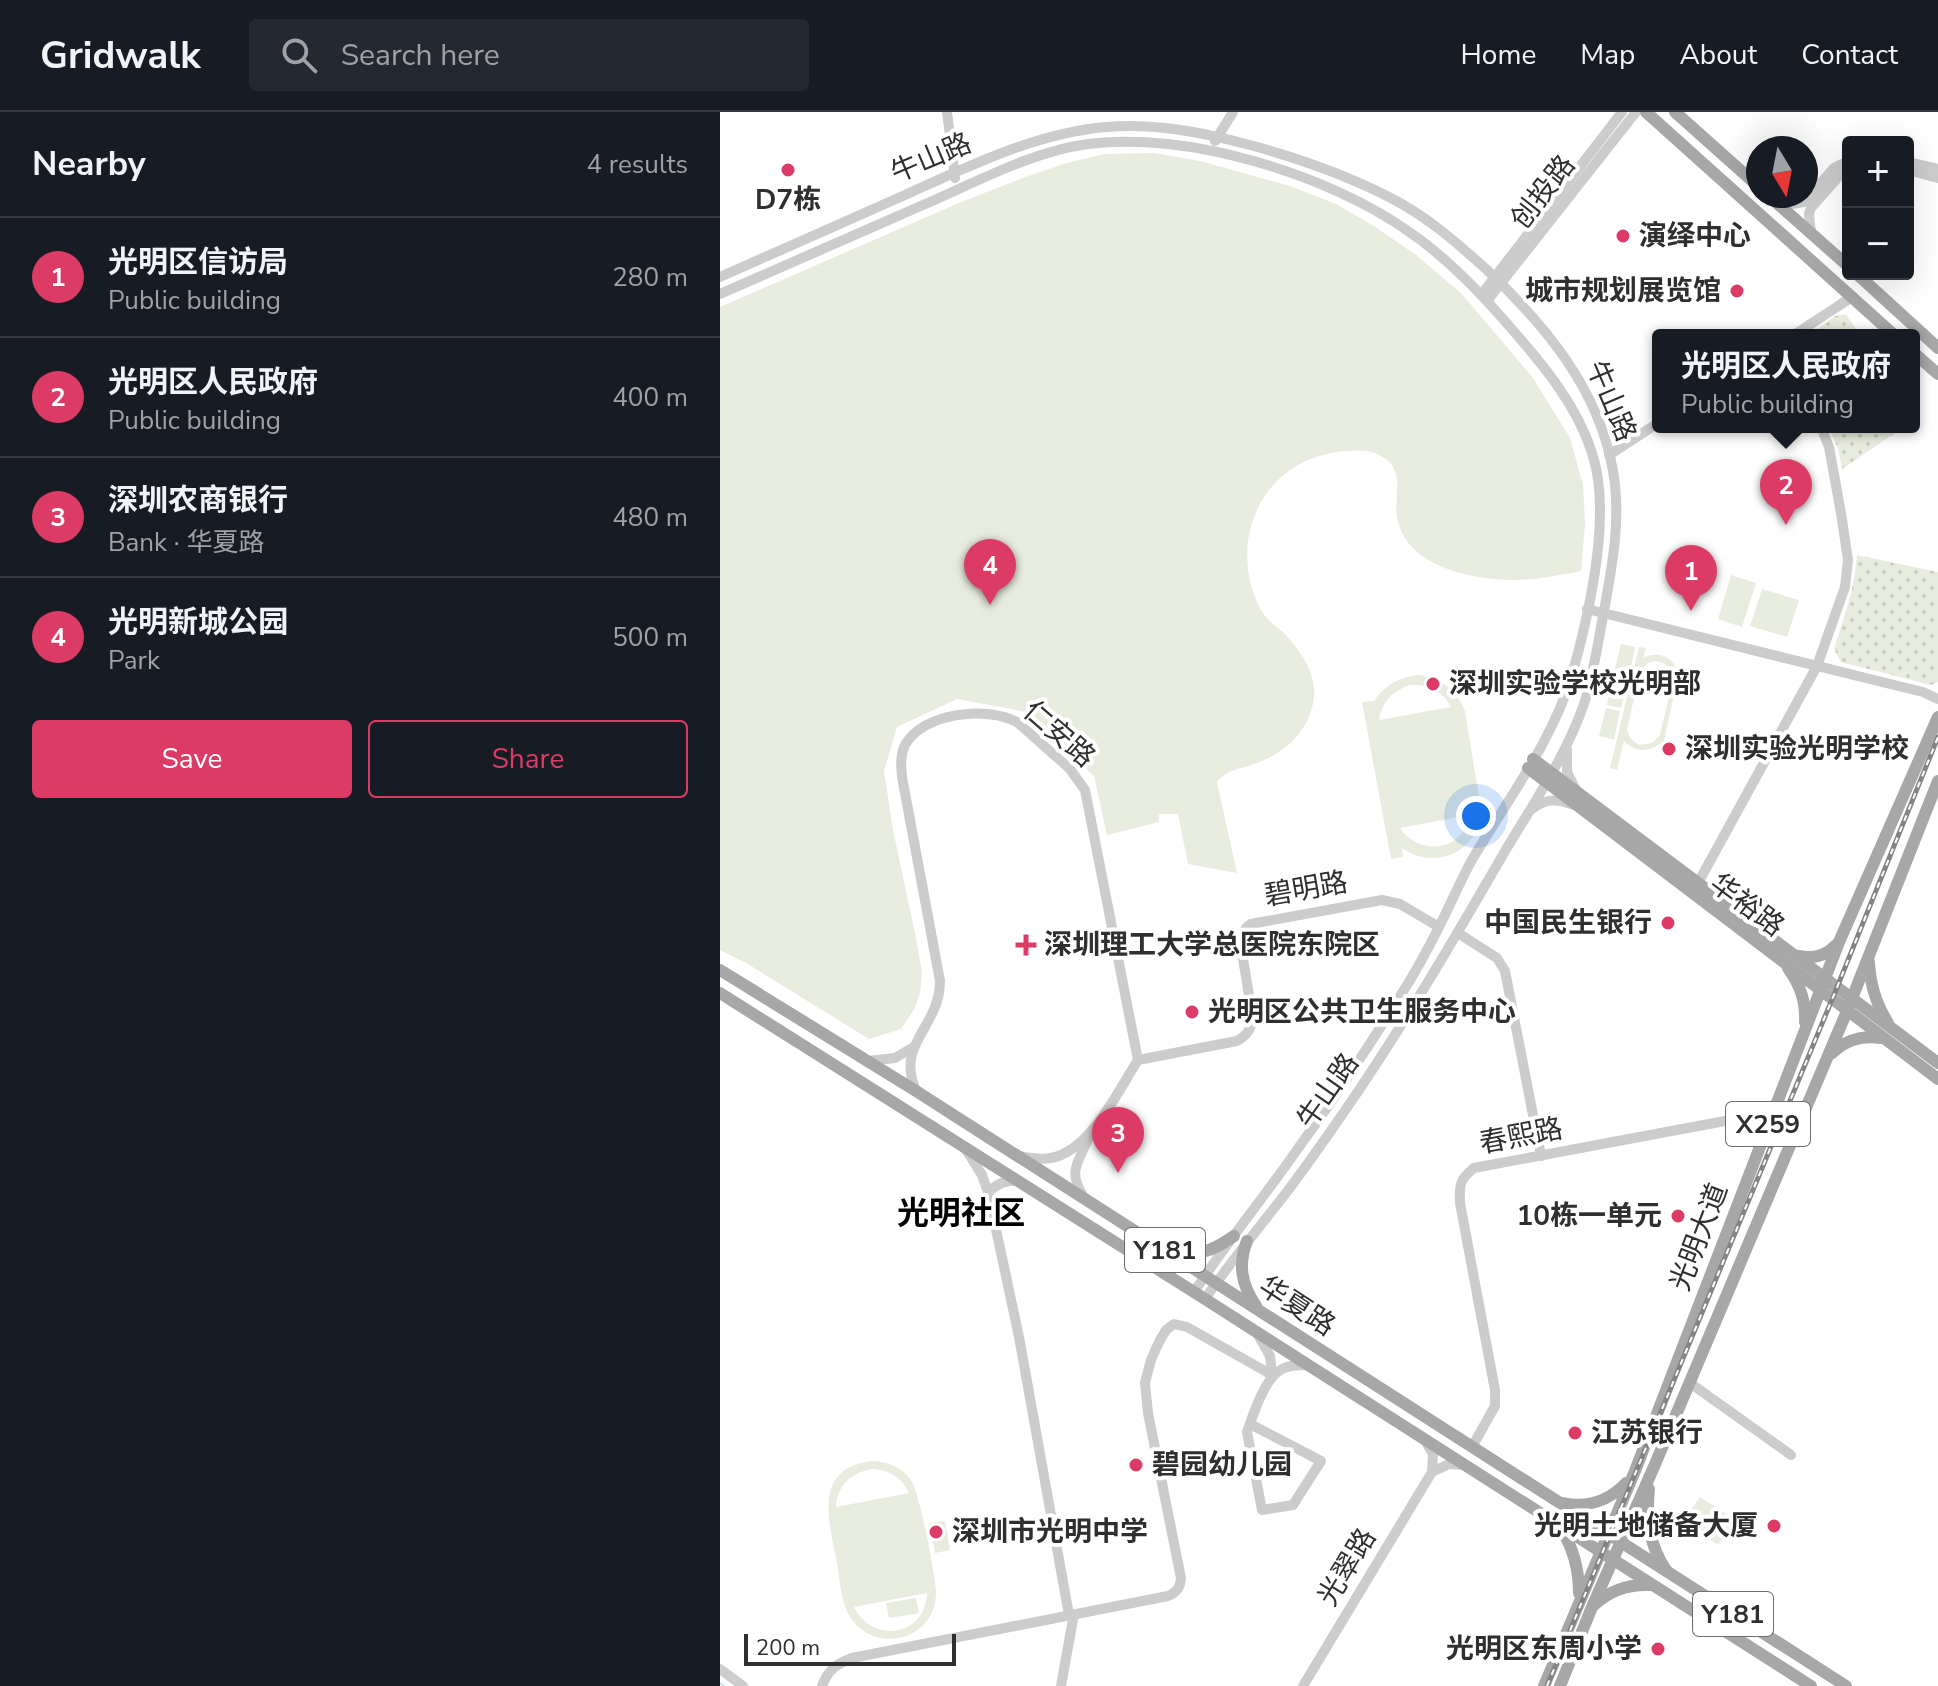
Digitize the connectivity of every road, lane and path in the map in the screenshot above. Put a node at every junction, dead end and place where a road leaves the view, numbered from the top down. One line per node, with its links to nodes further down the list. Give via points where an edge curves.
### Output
1 (947, 112): 12 (street)
2 (1233, 112): 7 (street)
3 (1622, 112): 23 (street, 创投路)
4 (1636, 112): 23 (street, 创投路)
5 (1646, 112): 26 (main road)
6 (1675, 112): 15 (main road)
7 (1218, 137): 8 (street); 12 (street, 牛山路, via 1159,127 1103,127 1043,139); 23 (street, 牛山路, via 1307,162 1392,198 1428,220)
8 (1210, 151): 18 (street, 牛山路, via 1153,141 1081,145); 27 (street, 牛山路, via 1295,175 1383,215 1433,250)
9 (1914, 163): 11 (street)
10 (1842, 164): 17 (street)
11 (1938, 169)
12 (955, 172): 18 (street); 22 (street, 牛山路)
13 (1914, 172): 16 (street)
14 (1842, 173): 20 (street, via 1811,208)
15 (1746, 175)
16 (1938, 178)
17 (1818, 186)
18 (957, 190): 25 (street, 牛山路)
19 (1782, 208): 20 (main road)
20 (1811, 233): 21 (main road)
21 (1842, 261)
22 (720, 277)
23 (1498, 280): 27 (street, 创投路); 37 (street, 牛山路, via 1566,358 1594,410)
24 (1864, 280): 30 (main road)
25 (720, 294)
26 (1852, 297): 28 (street); 29 (main road)
27 (1484, 298): 38 (street, 牛山路, via 1551,375 1591,451 1599,523)
28 (1803, 329)
29 (1887, 329)
30 (1917, 329)
31 (1920, 332): 32 (main road)
32 (1938, 348)
33 (1920, 358): 34 (main road)
34 (1938, 374)
35 (1652, 427): 37 (street)
36 (1823, 433): 40 (street, via 1848,575)
37 (1609, 455): 39 (street, 牛山路, via 1617,520)
38 (1587, 609): 39 (street); 44 (street, 牛山路, via 1562,703)
39 (1604, 613): 40 (street); 43 (street, 牛山路, via 1587,694)
40 (1817, 666): 41 (street); 49 (street)
41 (1938, 699)
42 (1938, 717): 52 (main road, 光明大道 / X259)
43 (1571, 737): 45 (street, 牛山路); 47 (street, via 1567,772)
44 (1530, 763): 45 (main road, 华裕路); 50 (street, 牛山路)
45 (1549, 777): 47 (main road, 华裕路); 48 (street, 牛山路)
46 (1938, 781): 53 (main road, 光明大道 / X259)
47 (1582, 803): 48 (street, via 1549,800); 49 (main road, 华裕路); 54 (main road, 华裕路)
48 (1525, 817): 51 (street, 牛山路)
49 (1698, 883): 54 (main road, 华裕路)
50 (1439, 927): 62 (street, 碧明路, via 1400,904 1382,900 1251,924 1240,940 1252,1014 1248,1033 1237,1041); 76 (street, 牛山路, via 1378,1031)
51 (1458, 933): 72 (street, via 1503,965); 77 (street, 牛山路, via 1353,1098)
52 (1839, 942): 54 (main road, via 1817,957); 56 (main road, 光明大道 / X259)
53 (1870, 953): 58 (main road, 光明大道 / X259); 60 (main road, via 1872,989)
54 (1789, 959): 56 (main road, 华裕路); 59 (main road, via 1804,1000)
55 (720, 970): 63 (main road, 华夏路 / Y181)
56 (1822, 983): 58 (main road, 华裕路); 59 (main road, 光明大道 / X259)
57 (720, 993): 70 (main road, 华夏路 / Y181)
58 (1850, 1005): 60 (main road, 华裕路); 64 (main road, 光明大道 / X259)
59 (1803, 1033): 68 (main road, 光明大道 / X259)
60 (1890, 1035): 64 (main road, via 1856,1038 1838,1047); 65 (main road, 华裕路); 66 (main road, 华裕路)
61 (912, 1048): 62 (street, 仁安路, via 934,1012 940,981 902,754 909,740 931,723 989,713 1024,728 1076,775 1085,790); 63 (street, via 895,1058); 67 (street, via 910,1075)
62 (1138, 1060): 69 (street)
63 (868, 1061): 67 (main road, 华夏路 / Y181)
64 (1826, 1062): 86 (main road, 光明大道 / X259)
65 (1938, 1063)
66 (1938, 1079)
67 (916, 1091): 71 (main road, 华夏路 / Y181)
68 (1773, 1112): 72 (street, 春熙路); 92 (main road, 光明大道 / X259)
69 (1091, 1132): 71 (street, via 1053,1158); 75 (street, via 1074,1171)
70 (964, 1147): 73 (main road, 华夏路 / Y181); 74 (street)
71 (1016, 1155): 75 (main road, 华夏路 / Y181)
72 (1541, 1156): 89 (street, 春熙路, via 1474,1168 1459,1189 1495,1390 1495,1406)
73 (1019, 1181): 74 (street, via 1006,1180); 80 (main road, 华夏路 / Y181)
74 (988, 1192): 105 (street)
75 (1084, 1199): 78 (main road, 华夏路 / Y181)
76 (1234, 1236): 78 (main road, via 1201,1253); 79 (street, 牛山路)
77 (1247, 1241): 79 (street, 牛山路); 82 (main road, via 1242,1274)
78 (1163, 1249): 79 (main road, 华夏路 / Y181)
79 (1210, 1279): 80 (street, 牛山路); 81 (street, 牛山路); 82 (main road, 华夏路 / Y181)
80 (1194, 1292): 81 (main road, 华夏路 / Y181)
81 (1205, 1299): 83 (main road, 华夏路 / Y181)
82 (1257, 1308): 89 (main road, 华夏路 / Y181)
83 (1257, 1331): 84 (main road, 华夏路 / Y181); 85 (street, via 1270,1356)
84 (1308, 1365): 85 (street); 88 (main road, 华夏路 / Y181)
85 (1272, 1375): 87 (street); 105 (street, via 1187,1327 1174,1324 1166,1330 1145,1383 1180,1586 1168,1596)
86 (1690, 1383): 90 (street); 94 (main road, 光明大道 / X259)
87 (1250, 1424): 87 (street, via 1247,1437 1262,1510 1293,1505 1321,1461)
88 (1425, 1440): 91 (main road, 华夏路 / Y181); 93 (street, via 1433,1454)
89 (1472, 1447): 95 (main road, 华夏路 / Y181)
90 (1791, 1455)
91 (1465, 1465): 93 (street, via 1449,1464); 96 (main road, 华夏路 / Y181)
92 (1635, 1471): 95 (main road, via 1621,1489 1601,1501); 97 (main road, 光明大道 / X259)
93 (1432, 1472): 110 (street, 光翠路)
94 (1649, 1479): 98 (main road, 光明大道 / X259); 101 (main road, via 1650,1536)
95 (1556, 1501): 97 (main road, 华夏路 / Y181)
96 (1558, 1525): 99 (main road, 华夏路 / Y181); 103 (main road, via 1577,1566)
97 (1607, 1535): 98 (main road, 华夏路 / Y181); 99 (main road, 光明大道 / X259)
98 (1621, 1543): 100 (main road, 光明大道 / X259); 101 (main road, 华夏路 / Y181)
99 (1600, 1552): 100 (main road, 华夏路 / Y181); 103 (main road, 光明大道 / X259)
100 (1613, 1560): 102 (main road, 华夏路 / Y181); 104 (main road, 光明大道 / X259)
101 (1668, 1573): 114 (main road, 华夏路 / Y181)
102 (1653, 1586): 104 (main road, via 1613,1591); 113 (main road, 华夏路 / Y181)
103 (1578, 1602): 111 (main road, 光明大道 / X259)
104 (1592, 1607): 112 (main road, 光明大道 / X259)
105 (1071, 1615): 108 (street, via 852,1658 831,1668); 109 (street)
106 (720, 1669): 107 (street)
107 (743, 1686)
108 (822, 1686)
109 (1061, 1686)
110 (1303, 1686)
111 (1544, 1686)
112 (1560, 1686)
113 (1811, 1686)
114 (1846, 1686)

